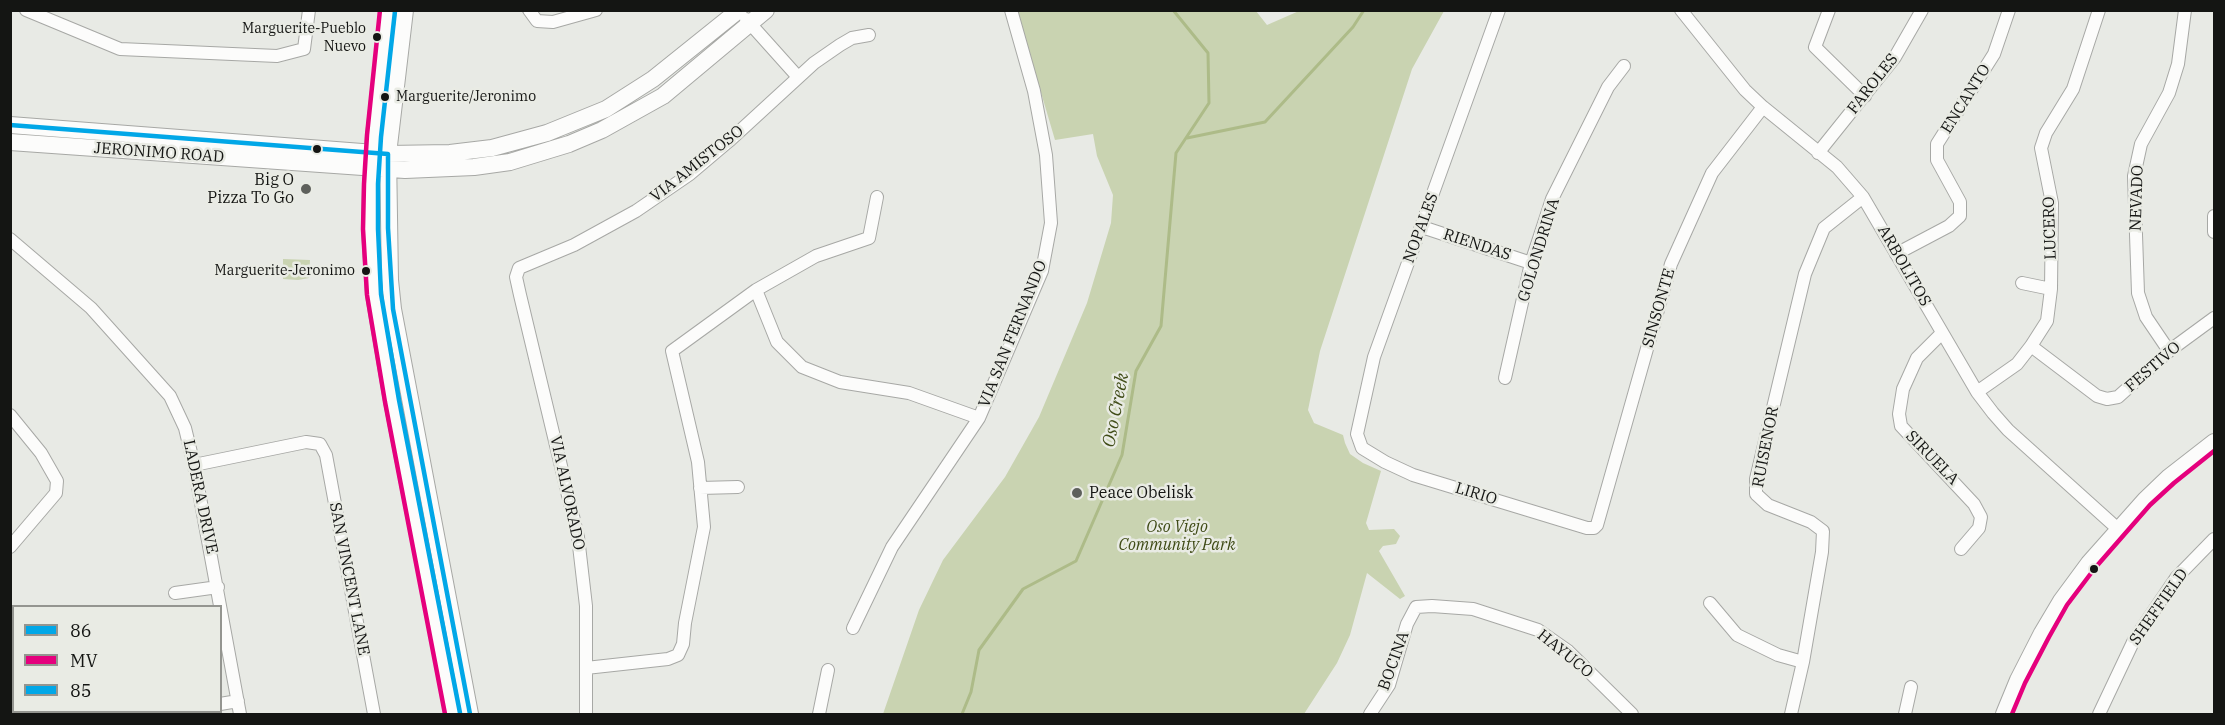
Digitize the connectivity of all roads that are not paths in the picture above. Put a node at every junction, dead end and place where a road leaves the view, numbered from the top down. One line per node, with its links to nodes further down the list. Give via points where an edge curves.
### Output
1 (26, 10): 2 (street, via 120,50 277,56 304,49)
2 (309, 10)
3 (388, 10): 25 (main road)
4 (405, 10): 25 (main road)
5 (529, 10): 6 (street, via 537,21 553,22)
6 (596, 10)
7 (766, 10): 16 (main road, JERONIMO ROAD)
8 (1011, 10): 45 (street, VIA SAN FERNANDO, via 1035,91 1046,155 1051,223 1042,271)
9 (1499, 10): 29 (street, NOPALES)
10 (1681, 10): 21 (street, ARBOLITOS)
11 (1829, 10): 20 (street, via 1815,47)
12 (1922, 10): 20 (street, FAROLES, via 1895,57)
13 (2009, 10): 32 (street, ENCANTO, via 1994,54 1937,144 1937,160 1960,202 1960,216)
14 (2099, 10): 36 (street, LUCERO, via 2073,89 2041,148 2052,203)
15 (2185, 10): 41 (street, NEVADO, via 2178,64 2169,93 2141,144 2134,176 2138,293 2146,317)
16 (743, 15): 19 (street); 25 (main road, JERONIMO ROAD, via 606,109 572,124 492,148)
17 (869, 34): 19 (street, VIA AMISTOSO, via 840,45)
18 (1624, 66): 33 (street, GOLONDRINA, via 1608,87 1552,198)
19 (798, 77): 34 (street, VIA AMISTOSO, via 690,174 636,211 574,245 519,268)
20 (1865, 96): 24 (street, FAROLES)
21 (1763, 107): 24 (street, ARBOLITOS); 51 (street, SINSONTE, via 1712,173 1671,264)
22 (10, 125): 25 (main road, JERONIMO ROAD)
23 (10, 142): 25 (main road, JERONIMO ROAD)
24 (1818, 153): 27 (street, ARBOLITOS, via 1837,167)
25 (380, 161): 71 (main road, via 370,229 379,328); 72 (main road, via 393,309)
26 (877, 197): 37 (street, via 869,238 816,256)
27 (1863, 198): 32 (street, ARBOLITOS); 63 (street, RUISENOR, via 1824,228 1805,274 1756,479 1756,494 1768,505 1811,522 1823,531)
28 (2214, 216): 30 (street)
29 (1422, 227): 33 (street, RIENDAS); 47 (street, NOPALES, via 1374,357 1357,434)
30 (2214, 232)
31 (10, 239): 48 (street, LADERA DRIVE, via 91,308 170,396 185,428)
32 (1896, 254): 39 (street, ARBOLITOS)
33 (1531, 263): 42 (street, GOLONDRINA)
34 (516, 276): 64 (street, VIA ALVORADO, via 578,537 586,606)
35 (2022, 283): 36 (street)
36 (2051, 289): 40 (street, LUCERO, via 2047,321)
37 (756, 290): 45 (street, via 777,342 802,367 840,382 909,393); 50 (street, via 672,351 698,462)
38 (2214, 318): 41 (street, FESTIVO)
39 (1942, 333): 43 (street, ARBOLITOS); 55 (street, SIRUELA, via 1917,358 1903,389 1899,414 1901,426 1974,504 1981,517 1978,528)
40 (2031, 346): 41 (street, FESTIVO, via 2097,396 2107,399 2118,397); 43 (street, LUCERO, via 2017,364)
41 (2169, 351)
42 (1505, 378)
43 (1977, 392): 52 (street, ARBOLITOS, via 2008,430)
44 (10, 415): 54 (street, via 57,481 56,493)
45 (979, 418): 62 (street, VIA SAN FERNANDO, via 892,547)
46 (2214, 442): 52 (main road, via 2169,477)
47 (1362, 448): 51 (street, LIRIO, via 1413,475)
48 (194, 465): 56 (street, LADERA DRIVE); 70 (street, SAN VINCENT LANE, via 306,442 320,444 326,455)
49 (738, 487): 50 (street)
50 (700, 488): 64 (street, via 704,527 678,655)
51 (1594, 528)
52 (2118, 529): 79 (main road, via 2052,616)
53 (2214, 538): 80 (street, SHEFFIELD, via 2175,578 2134,640)
54 (10, 547)
55 (1961, 549)
56 (218, 587): 57 (street); 59 (street, LADERA DRIVE)
57 (175, 593)
58 (1710, 603): 63 (street, via 1737,635)
59 (221, 605)
60 (1416, 607): 75 (street, BOCINA, via 1389,685); 76 (street, HAYUCO, via 1473,609 1538,630 1568,651)
61 (222, 610): 67 (street, LADERA DRIVE)
62 (853, 628)
63 (1803, 662): 77 (street, RUISENOR)
64 (586, 668): 73 (street, VIA ALVORADO)
65 (828, 670): 74 (street)
66 (1911, 687): 78 (street)
67 (238, 701): 68 (street); 69 (street, LADERA DRIVE)
68 (222, 704)
69 (240, 714)
70 (374, 714)
71 (453, 714)
72 (470, 714)
73 (586, 714)
74 (819, 714)
75 (1370, 714)
76 (1632, 714)
77 (1791, 714)
78 (1905, 714)
79 (2004, 714)
80 (2099, 714)

